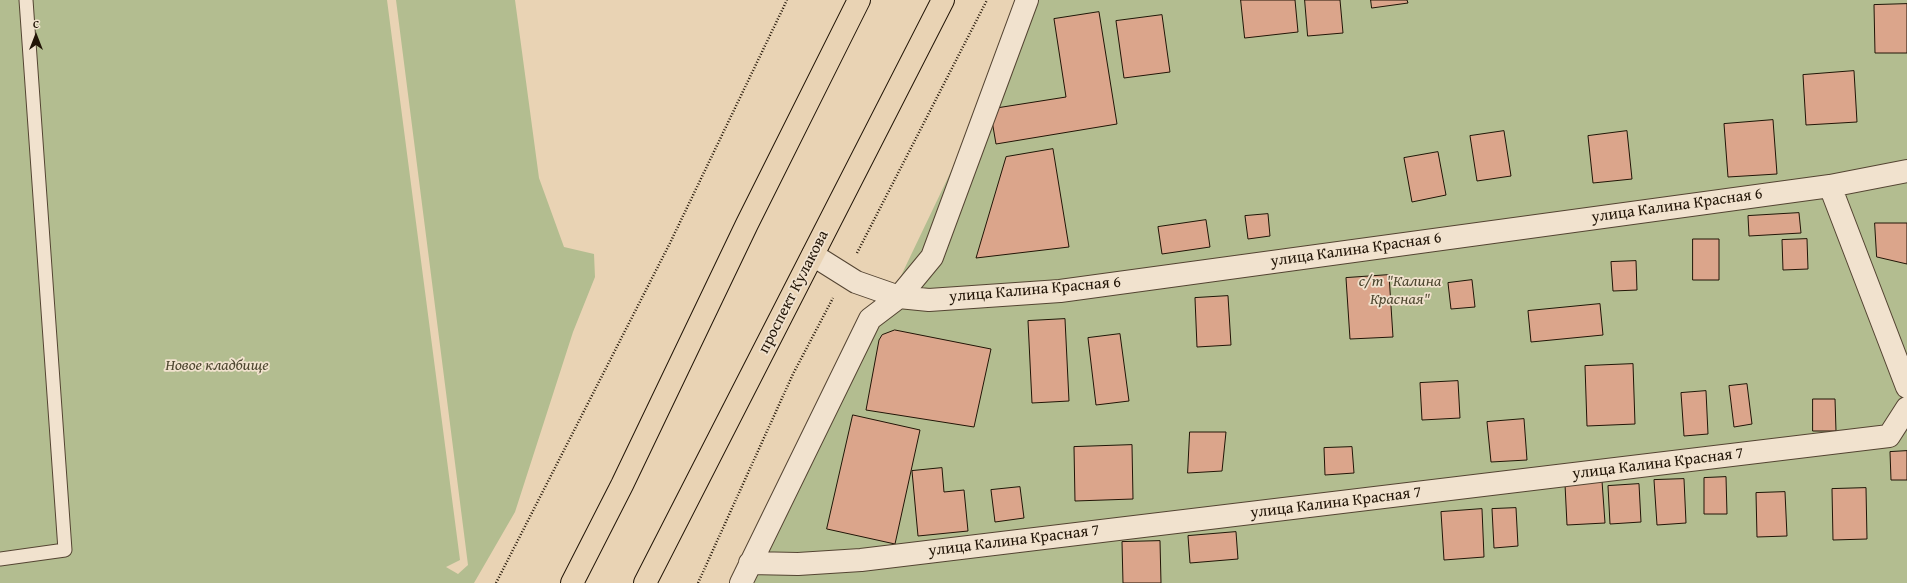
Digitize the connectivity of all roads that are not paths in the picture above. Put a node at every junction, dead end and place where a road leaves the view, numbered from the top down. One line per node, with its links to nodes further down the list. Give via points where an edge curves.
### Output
1 (26, 0): 11 (lane, via 64,550)
2 (859, 0): 13 (main road)
3 (943, 0): 7 (main road, проспект Кулакова)
4 (1027, 0): 8 (street, via 932,257)
5 (1907, 171): 6 (street, улица Калина Красная 6)
6 (1830, 186): 8 (street, улица Калина Красная 6, via 1060,291 929,300); 9 (street)
7 (813, 255): 8 (street, улица Калина Красная 6, via 856,282); 14 (main road, проспект Кулакова)
8 (900, 297): 12 (street, via 870,319)
9 (1907, 387)
10 (1907, 408): 12 (street, улица Калина Красная 7, via 1889,436 861,560 798,564)
11 (0, 559)
12 (750, 563): 15 (street)
13 (572, 583)
14 (645, 583)
15 (741, 583)

